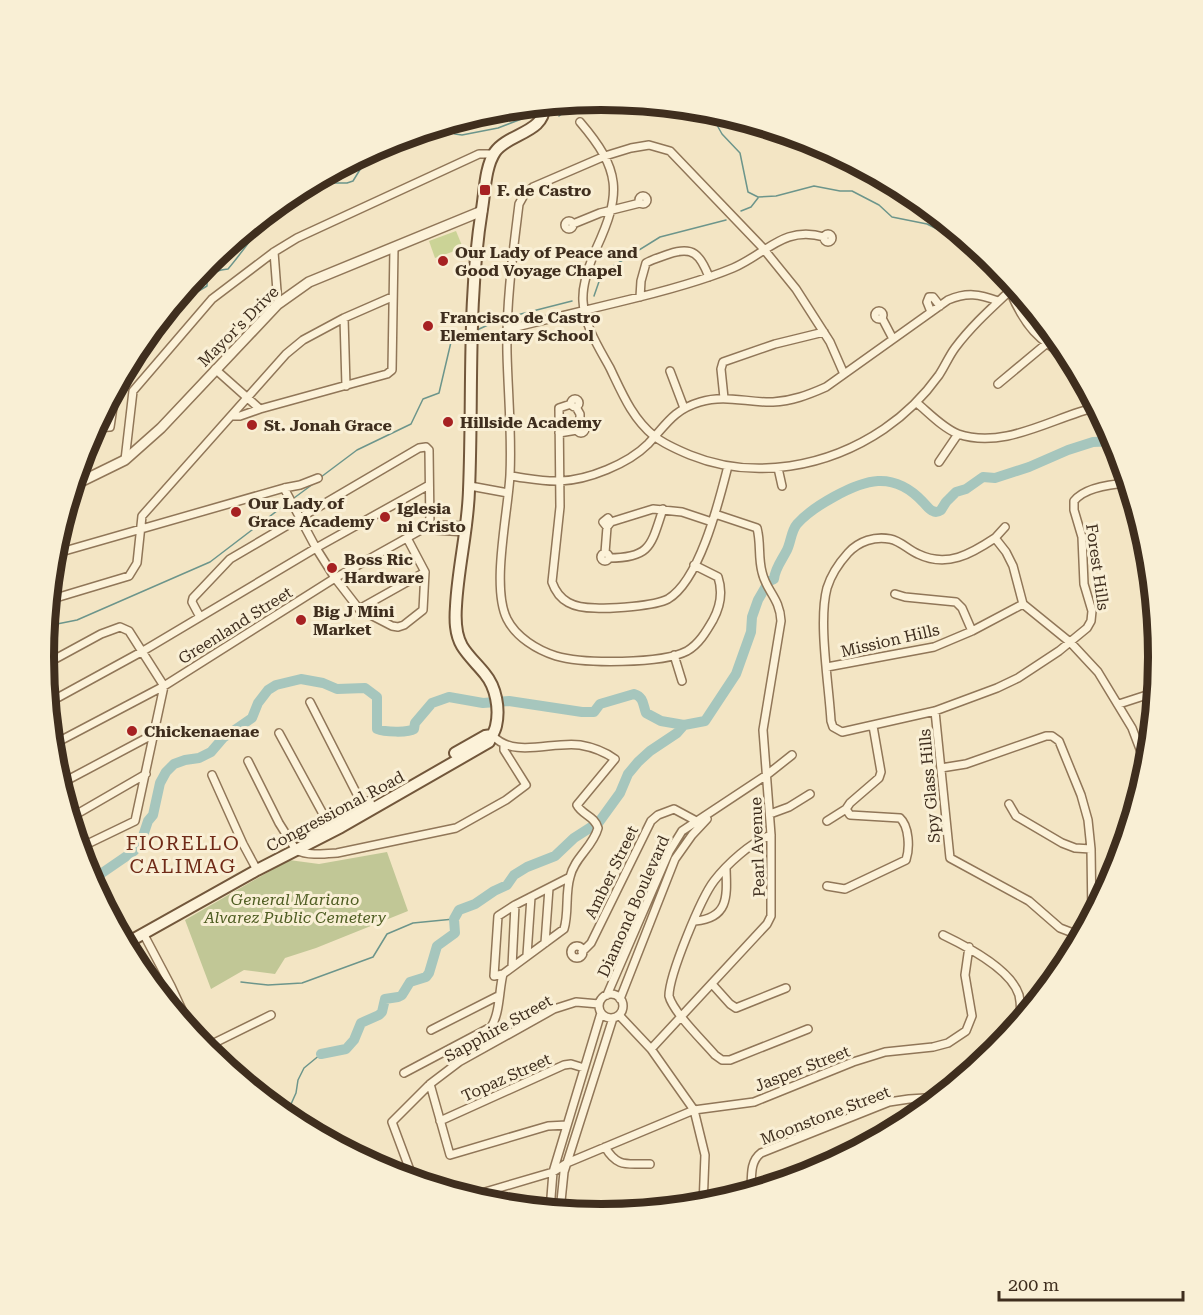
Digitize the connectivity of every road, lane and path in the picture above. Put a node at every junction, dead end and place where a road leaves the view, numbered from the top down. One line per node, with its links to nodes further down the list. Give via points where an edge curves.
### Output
1 (544, 113): 3 (main road, via 538,123)
2 (580, 122): 4 (street)
3 (493, 154): 7 (main road, Congressional Road); 12 (street, via 479,154)
4 (605, 156): 6 (street, via 613,174); 11 (street, via 649,145 670,151); 25 (street, via 533,187 524,195 519,204)
5 (640, 203): 6 (street)
6 (612, 210): 8 (street); 21 (street, via 588,267 582,298)
7 (482, 211): 10 (street, Mayor's Drive); 57 (main road, Congressional Road, via 471,320)
8 (573, 224)
9 (824, 237): 11 (street, via 794,235)
10 (394, 248): 15 (street); 19 (street, Mayor's Drive, via 309,282)
11 (764, 250): 13 (street, via 751,260); 26 (street)
12 (274, 252): 19 (street); 47 (street, via 212,299 133,391)
13 (709, 277): 16 (street); 16 (street, via 697,255 681,250 646,263)
14 (1009, 292): 17 (street)
15 (392, 297): 23 (street); 34 (street, via 392,370)
16 (640, 297): 21 (street)
17 (998, 301): 20 (street, via 976,293 961,294); 37 (street, via 954,349)
18 (1017, 302): 28 (street, via 1023,317)
19 (278, 304): 30 (street, Mayor's Drive)
20 (940, 306): 22 (street); 22 (street, via 929,297)
21 (584, 311): 25 (street); 46 (street, via 631,411)
22 (931, 312): 27 (street)
23 (344, 318): 34 (street); 36 (street, via 286,354)
24 (882, 318): 27 (street)
25 (508, 328): 51 (street)
26 (824, 332): 32 (street); 35 (street, via 723,362)
27 (893, 339): 32 (street)
28 (1046, 344): 29 (street); 33 (street)
29 (1054, 348)
30 (215, 369): 36 (street); 47 (street, Mayor's Drive, via 161,428)
31 (670, 371): 38 (street)
32 (844, 374): 35 (street, via 826,387 794,399 771,402)
33 (998, 384)
34 (346, 386): 39 (street)
35 (724, 398): 38 (street)
36 (246, 399): 39 (street); 42 (street)
37 (917, 403): 45 (street); 50 (street, via 863,441 805,464)
38 (684, 408): 46 (street, via 671,416)
39 (260, 409): 42 (street)
40 (1090, 409): 45 (street, via 999,437)
41 (111, 414): 43 (street, via 110,428)
42 (232, 416): 68 (street, via 142,516)
43 (104, 428)
44 (559, 433): 44 (street, via 559,408 573,405 580,414 579,428); 54 (street)
45 (958, 434): 48 (street)
46 (654, 436): 49 (street, via 689,455); 54 (street, via 646,446 611,467)
47 (125, 459): 53 (street, Mayor's Drive)
48 (939, 462)
49 (728, 466): 50 (street); 62 (street)
50 (778, 468): 58 (street)
51 (510, 476): 54 (street); 60 (street)
52 (318, 478): 59 (street)
53 (84, 480)
54 (560, 481): 73 (street, via 552,582 561,599 596,609 660,602 686,582)
55 (429, 485): 63 (street, via 429,450 419,448); 66 (street); 71 (street)
56 (1121, 485): 82 (street, Forest Hills, via 1081,494 1074,501 1092,616 1088,628)
57 (470, 486): 60 (street); 67 (main road, Congressional Road)
58 (782, 486)
59 (284, 488): 63 (street); 68 (street)
60 (508, 493): 84 (street, via 501,605 516,633 557,656 585,661)
61 (663, 509): 61 (street, via 646,549 635,556 607,555 609,524 645,510); 64 (street)
62 (715, 514): 64 (street); 107 (street, Pearl Avenue, via 757,528 762,574 777,601 781,621 763,730)
63 (300, 517): 71 (street); 80 (street, via 230,559 193,598)
64 (712, 522): 73 (street)
65 (1005, 526): 70 (street)
66 (430, 527): 67 (street); 69 (street, Greenland Street)
67 (466, 529): 98 (main road, Congressional Road, via 456,629 462,645 492,684 497,722)
68 (139, 530): 72 (street); 77 (street, via 137,563 129,576)
69 (407, 538): 74 (street); 75 (street, Greenland Street)
70 (995, 538): 78 (street, via 1013,566); 86 (street, via 967,555 948,560 930,559 892,539 872,539 856,546 841,561 827,589)
71 (316, 548): 75 (street); 80 (street)
72 (65, 551)
73 (694, 565): 84 (street, via 718,577 721,595 717,614 700,641)
74 (425, 572): 79 (street); 79 (street, via 423,610 404,625 392,626)
75 (335, 578): 79 (street); 88 (street, Greenland Street)
76 (895, 594): 81 (street, via 956,602)
77 (58, 597)
78 (1023, 604): 81 (street, Mission Hills); 82 (street)
79 (359, 609)
80 (200, 618): 83 (street)
81 (972, 631): 86 (street, Mission Hills, via 934,647)
82 (1071, 643): 92 (street, via 1098,672); 93 (street, Forest Hills, via 1018,678)
83 (143, 651): 85 (street, via 129,631 120,627); 88 (street); 90 (street)
84 (674, 656): 87 (street)
85 (54, 660)
86 (827, 667): 95 (street, via 831,721)
87 (682, 681)
88 (164, 686): 97 (street); 100 (street, Greenland Street)
89 (1148, 695): 92 (street)
90 (56, 699)
91 (310, 702): 112 (street)
92 (1119, 704): 102 (street)
93 (935, 711): 94 (street, Spy Glass Hills); 105 (street, Spy Glass Hills)
94 (873, 726): 95 (street, Spy Glass Hills); 113 (street, via 881,772)
95 (837, 731): 99 (street)
96 (279, 733): 118 (street)
97 (154, 734): 106 (street); 109 (street)
98 (492, 735): 101 (street); 112 (main road, Congressional Road); 121 (main road, Congressional Road, via 489,742 341,827)
99 (834, 738)
100 (61, 740)
101 (504, 744): 121 (street, via 526,785 463,825 337,853 305,853); 125 (street, via 515,748 579,745 615,759 577,807 598,828 595,840)
102 (1140, 750)
103 (792, 755): 107 (street, Diamond Boulevard)
104 (248, 761): 121 (street)
105 (941, 768): 122 (street, via 966,764 1046,736 1056,738 1062,744 1083,801); 133 (street, Spy Glass Hills, via 950,858 1029,901 1060,927)
106 (146, 774): 114 (street); 120 (street, via 135,821)
107 (768, 774): 115 (street, Pearl Avenue); 117 (street, Diamond Boulevard)
108 (212, 775): 123 (street)
109 (69, 779)
110 (810, 794): 115 (street)
111 (1009, 804): 122 (street, via 1016,816 1062,843)
112 (363, 806): 118 (main road, Congressional Road)
113 (846, 809): 116 (street); 126 (street, via 850,815 900,818 905,822 909,852 906,860 845,888)
114 (77, 814)
115 (770, 814): 119 (street, Pearl Avenue)
116 (827, 821)
117 (700, 823): 139 (street, Amber Street, via 674,809 651,821 591,943); 145 (street, Diamond Boulevard, via 682,831 669,852); 147 (street, Diamond Boulevard, via 675,859)
118 (329, 825): 121 (main road, Congressional Road)
119 (771, 835): 124 (street, via 751,845); 143 (street, Pearl Avenue, via 771,916)
120 (87, 844)
121 (294, 847): 123 (main road, Congressional Road)
122 (1091, 849): 129 (street)
123 (255, 866): 132 (main road, Congressional Road); 134 (main road, Congressional Road)
124 (726, 869): 131 (street, via 715,879); 131 (street, via 724,903 711,918)
125 (570, 877): 127 (street); 137 (street, via 564,929)
126 (827, 886)
127 (549, 888): 128 (street); 137 (street)
128 (531, 897): 130 (street); 140 (street)
129 (1092, 902)
130 (515, 905): 141 (street); 142 (street, via 498,916 494,976)
131 (695, 921): 153 (street, via 669,991 670,1001)
132 (143, 933): 136 (main road, Congressional Road); 149 (street)
133 (1075, 933)
134 (129, 934)
135 (943, 935): 138 (street)
136 (132, 940)
137 (545, 943): 140 (street)
138 (969, 947): 150 (street, via 1010,979); 163 (street, Jasper Street, via 965,975 972,1016 966,1031 948,1043 885,1052 754,1102)
139 (582, 952)
140 (527, 955): 141 (street)
141 (512, 967): 142 (street)
142 (503, 974): 146 (street)
143 (712, 984): 144 (street, via 736,1008); 153 (street, Pearl Avenue)
144 (786, 988)
145 (608, 995): 147 (street); 148 (street)
146 (498, 996): 156 (street); 160 (street, via 491,1027)
147 (620, 999): 154 (street, via 622,1009)
148 (599, 1004): 151 (street); 161 (street, Sapphire Street, via 576,1002 554,1009 459,1062)
149 (181, 1007)
150 (1021, 1009)
151 (601, 1013): 154 (street); 159 (street)
152 (271, 1015): 157 (street)
153 (682, 1016): 155 (street, via 722,1060); 158 (street, Pearl Avenue)
154 (616, 1017): 158 (street); 167 (street)
155 (808, 1029)
156 (430, 1030)
157 (213, 1044)
158 (651, 1049): 163 (street)
159 (584, 1068): 164 (street, Topaz Street, via 564,1065); 165 (street)
160 (404, 1073)
161 (430, 1084): 164 (street); 169 (street, Sapphire Street, via 392,1122)
162 (927, 1098): 171 (street, Moonstone Street, via 889,1102 761,1153 752,1164)
163 (694, 1110): 166 (street, Jasper Street); 173 (street, via 705,1155)
164 (440, 1121): 165 (street, via 450,1155 548,1126)
165 (567, 1125): 170 (street)
166 (605, 1147): 167 (street, Jasper Street); 168 (street, via 617,1163)
167 (567, 1163): 170 (street, Jasper Street); 175 (street)
168 (650, 1164)
169 (410, 1170)
170 (553, 1172): 172 (street, Jasper Street); 174 (street)
171 (751, 1184)
172 (486, 1192)
173 (703, 1195)
174 (551, 1202)
175 (561, 1203)

